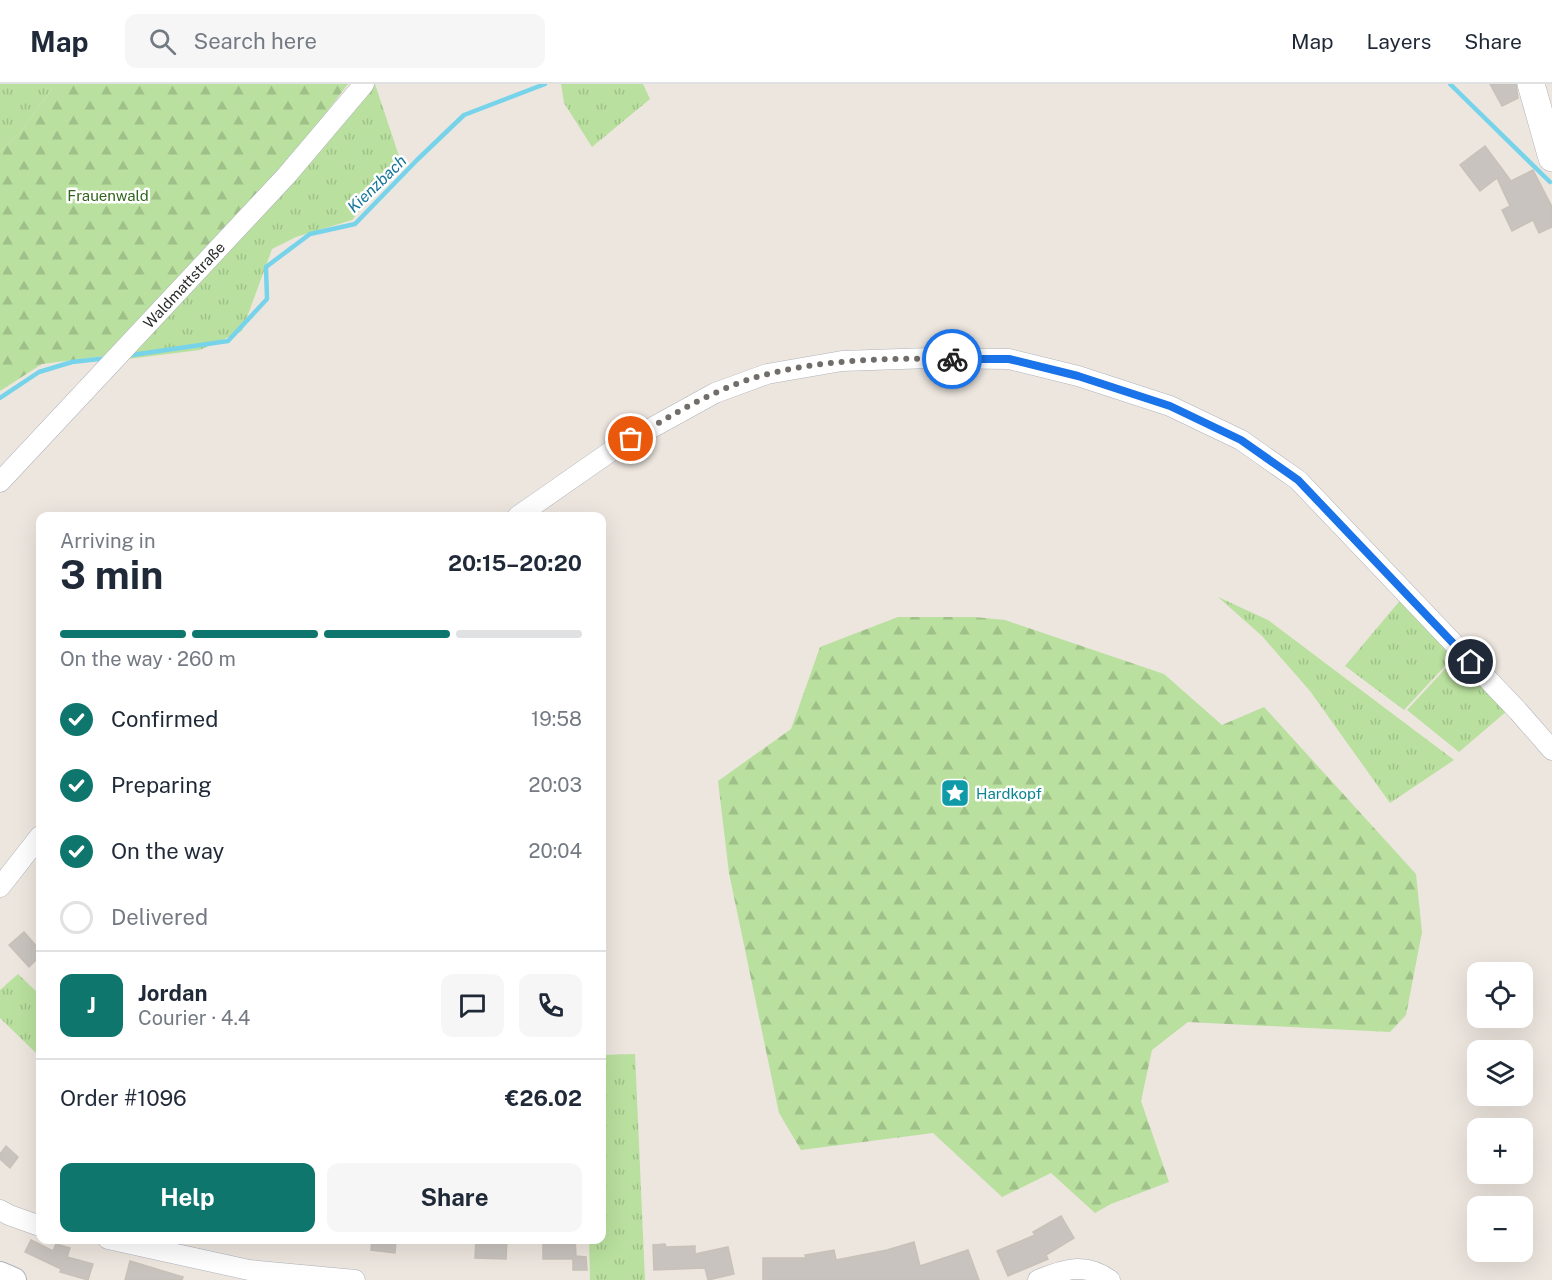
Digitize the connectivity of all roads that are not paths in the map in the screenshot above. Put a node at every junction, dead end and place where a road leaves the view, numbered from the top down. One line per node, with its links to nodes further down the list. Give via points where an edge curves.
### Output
1 (364, 84): 4 (street, Waldmattstraße, via 287,176)
2 (1531, 84): 3 (main road)
3 (1552, 158)
4 (0, 482)
5 (524, 512): 6 (street, via 617,447 715,393 767,374 842,361 1009,359 1078,376 1170,406 1241,440 1298,480)
6 (1552, 750)
7 (36, 841): 8 (street)
8 (0, 887)
9 (0, 1210): 10 (street)
10 (36, 1225)
11 (131, 1244): 14 (street, via 249,1270)
12 (0, 1274): 13 (street)
13 (14, 1280)
14 (355, 1280)
15 (1038, 1280): 16 (street, via 1058,1271 1083,1268 1100,1272)
16 (1110, 1280)

